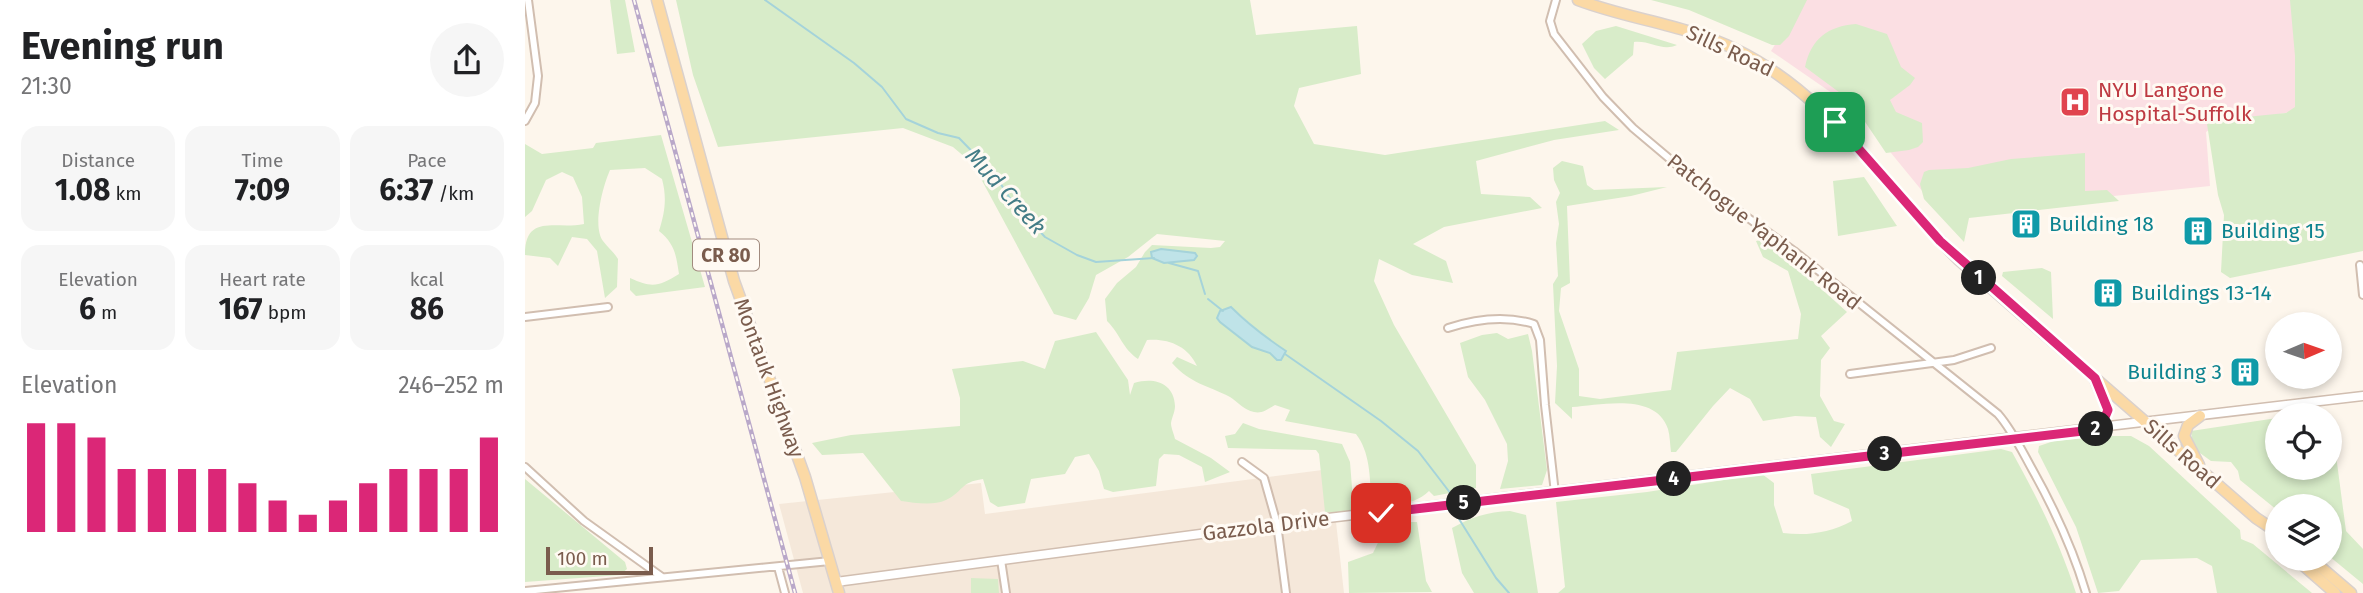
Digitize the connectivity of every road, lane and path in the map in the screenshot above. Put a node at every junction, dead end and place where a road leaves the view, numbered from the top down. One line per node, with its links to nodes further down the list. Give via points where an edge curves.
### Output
1 (528, 0): 5 (street, via 538,76 535,103)
2 (657, 0): 29 (main road, Montauk Highway / CR 80, via 734,281)
3 (1556, 0): 12 (street, Patchogue Yaphank Road, via 1550,21 1554,34 1633,128)
4 (1578, 0): 14 (main road, Sills Road, via 1701,34 1778,73 1838,124 1940,241)
5 (525, 121)
6 (2360, 265): 7 (street)
7 (2363, 295)
8 (608, 307): 9 (street)
9 (525, 317)
10 (1448, 328): 23 (street, via 1489,319 1534,324 1540,340)
11 (1991, 348): 12 (street)
12 (1933, 363): 13 (street); 19 (street, Patchogue Yaphank Road, via 1993,409)
13 (1850, 374)
14 (2095, 378): 17 (main road, Sills Road); 18 (main road, via 2108,410)
15 (2363, 396): 16 (street, Gazzola Drive)
16 (2200, 416): 17 (street, Gazzola Drive); 22 (main road, via 2188,425 2184,436)
17 (2147, 423): 18 (street, Gazzola Drive); 22 (main road, Sills Road)
18 (2100, 429): 19 (street, Gazzola Drive)
19 (2014, 438): 23 (street, Gazzola Drive); 40 (street, Patchogue Yaphank Road, via 2060,521)
20 (1242, 462): 25 (street, via 1264,478)
21 (525, 467): 33 (street, via 584,521)
22 (2203, 472): 24 (main road, Sills Road)
23 (1555, 493): 25 (street, Gazzola Drive)
24 (2256, 518): 26 (main road, Sills Road); 27 (main road, Sills Road)
25 (1277, 524): 28 (street, Gazzola Drive); 39 (street)
26 (2265, 524)
27 (2265, 527)
28 (1002, 560): 34 (street, Gazzola Drive); 38 (street)
29 (830, 561): 30 (street); 34 (main road, Montauk Highway / CR 80)
30 (778, 567): 33 (street); 36 (street)
31 (2310, 571): 41 (main road)
32 (2325, 571): 42 (main road)
33 (662, 577): 35 (street)
34 (836, 582): 37 (main road, Montauk Highway / CR 80)
35 (525, 591)
36 (785, 593)
37 (839, 593)
38 (1006, 593)
39 (1286, 593)
40 (2086, 593)
41 (2335, 593)
42 (2351, 593)

